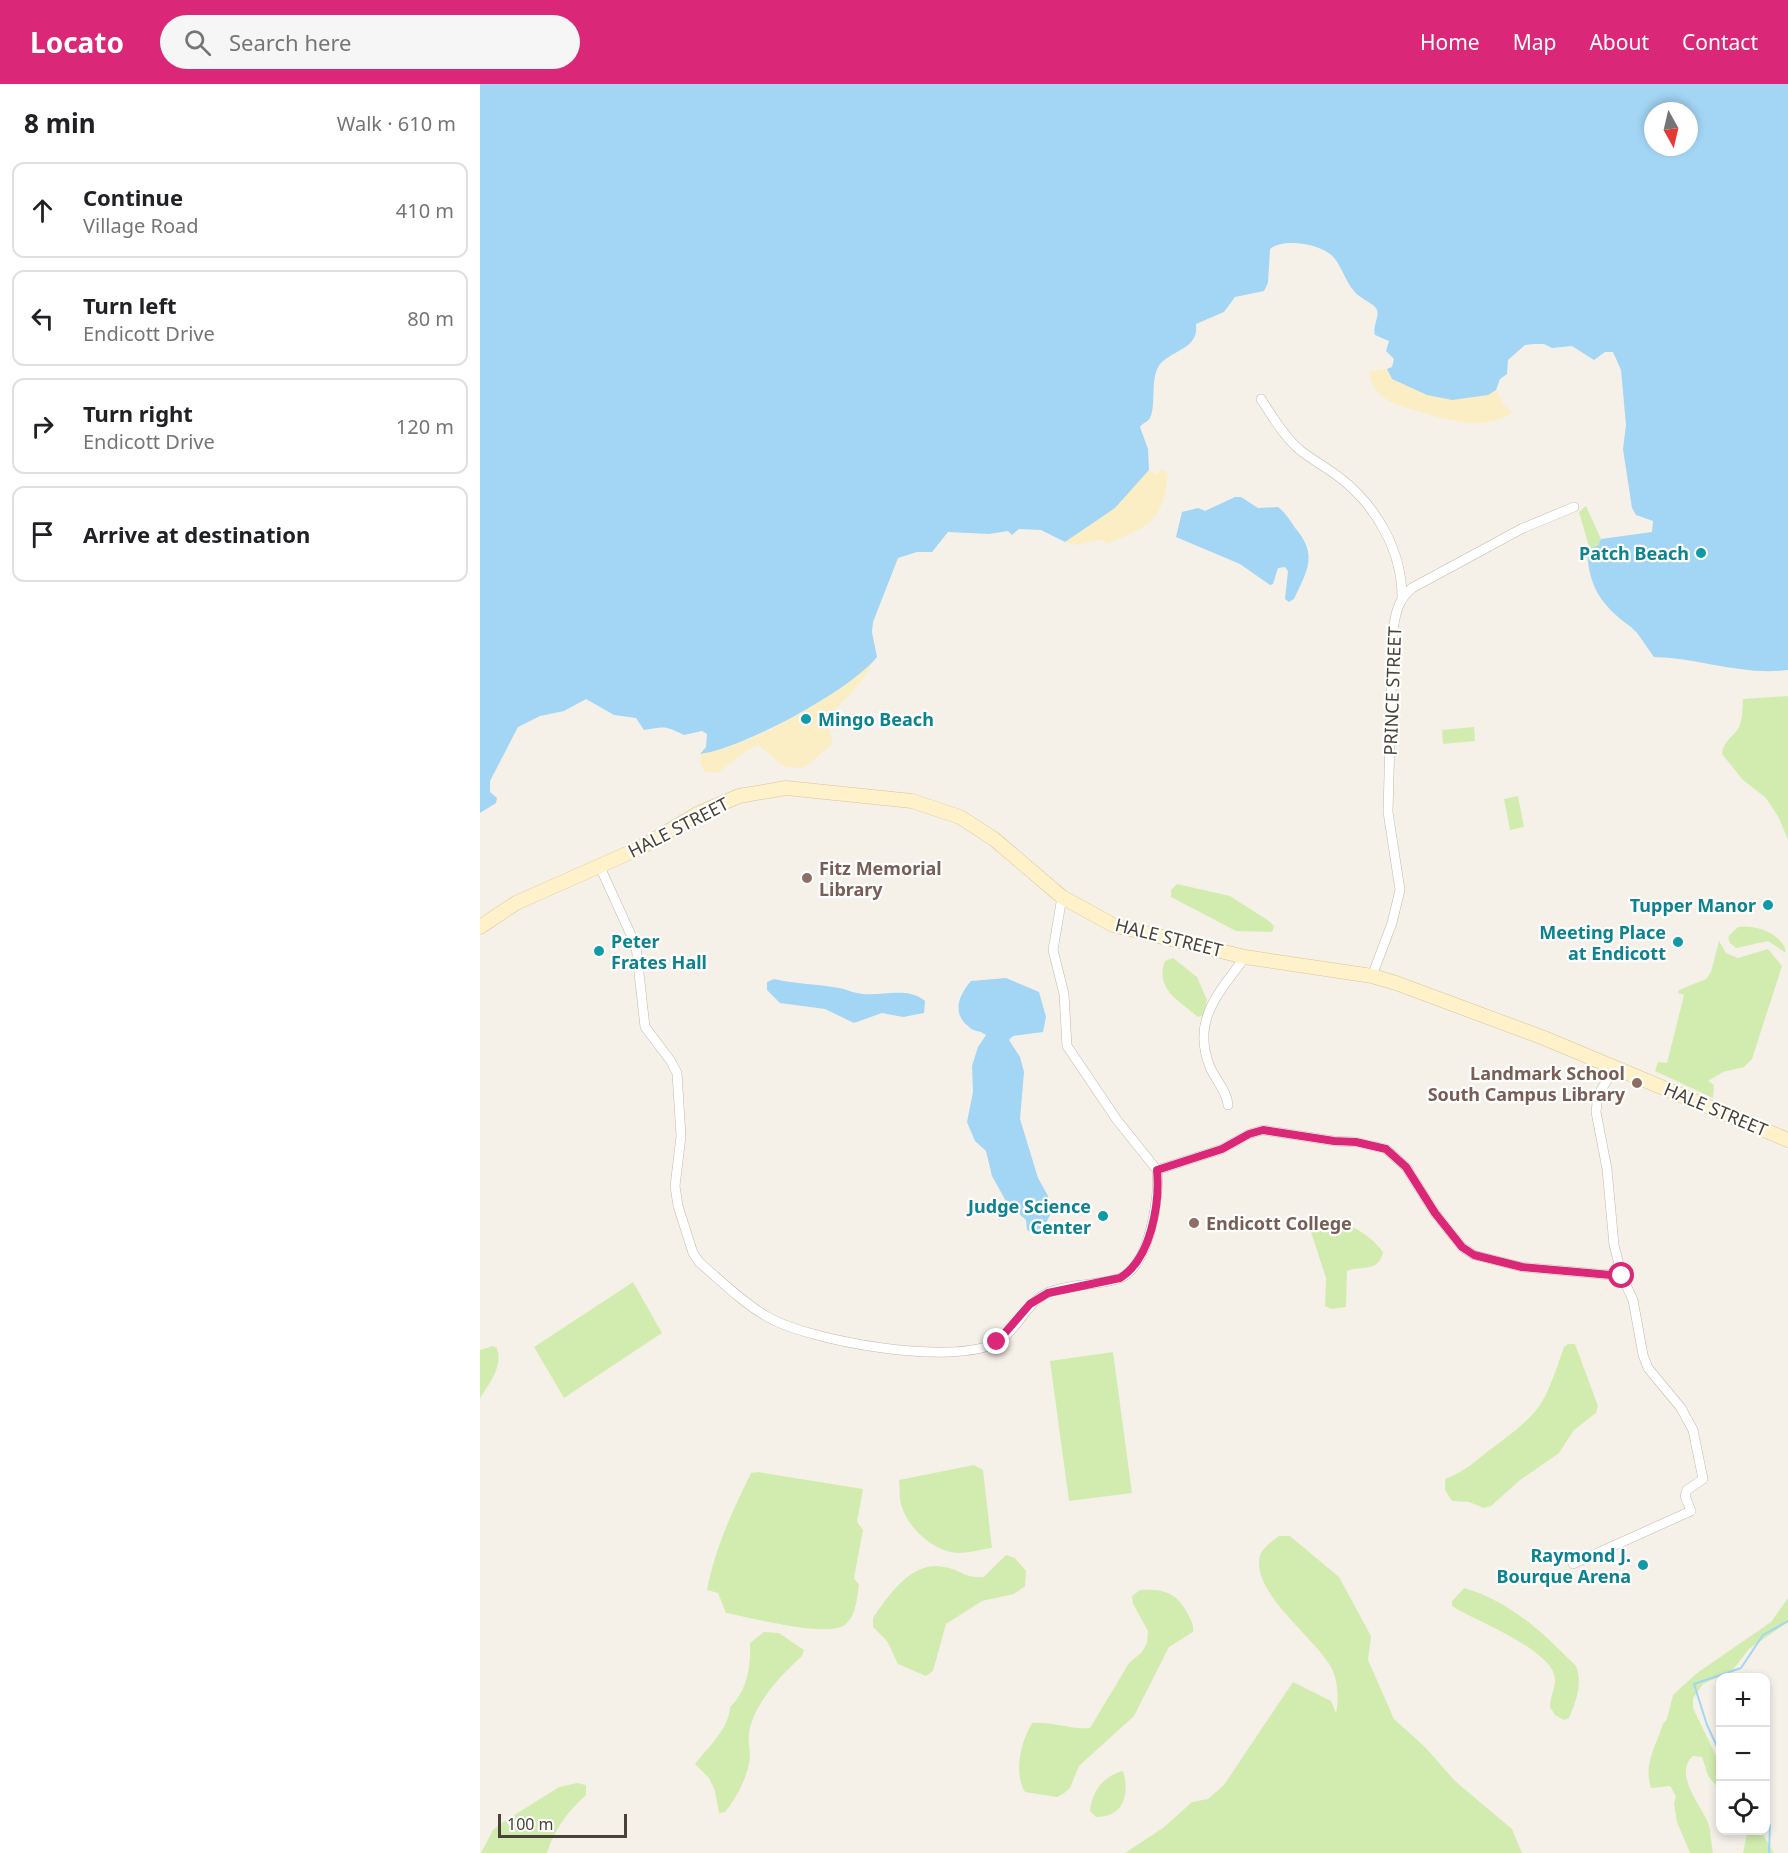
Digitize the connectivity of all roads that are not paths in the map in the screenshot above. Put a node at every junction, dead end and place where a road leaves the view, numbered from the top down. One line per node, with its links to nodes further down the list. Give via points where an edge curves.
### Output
1 (1261, 399): 3 (street, via 1299,450 1341,478 1380,522 1396,558)
2 (1574, 507): 3 (street, via 1493,544)
3 (1402, 597): 8 (street, PRINCE STREET, via 1394,629 1389,790 1390,830 1400,890)
4 (600, 867): 5 (main road, HALE STREET, via 723,803 760,791 786,788 912,801 952,813 994,839); 6 (main road, HALE STREET, via 516,903); 12 (street, via 636,946 645,1027 677,1073 681,1136 675,1186 693,1253 767,1317 797,1330 865,1347 960,1351 989,1346 1006,1335 1030,1304 1048,1293 1120,1278 1129,1272 1142,1252 1152,1221 1158,1191)
5 (1062, 897): 7 (main road, HALE STREET, via 1113,925); 12 (street, via 1053,950 1064,993 1067,1046 1117,1120)
6 (480, 927)
7 (1245, 957): 8 (main road, HALE STREET); 10 (street, via 1213,1003 1203,1032 1209,1065)
8 (1372, 976): 9 (main road, HALE STREET)
9 (1615, 1067): 11 (main road, HALE STREET); 13 (street, via 1598,1095 1596,1112 1614,1245)
10 (1228, 1105)
11 (1788, 1140)
12 (1157, 1170): 13 (street, via 1222,1149 1263,1130 1356,1142 1386,1149 1406,1167 1435,1213 1462,1247 1474,1255 1522,1267)
13 (1622, 1276): 14 (street, via 1633,1300 1648,1368 1681,1408 1693,1430 1703,1479 1687,1490 1685,1496 1691,1511)
14 (1573, 1564)

